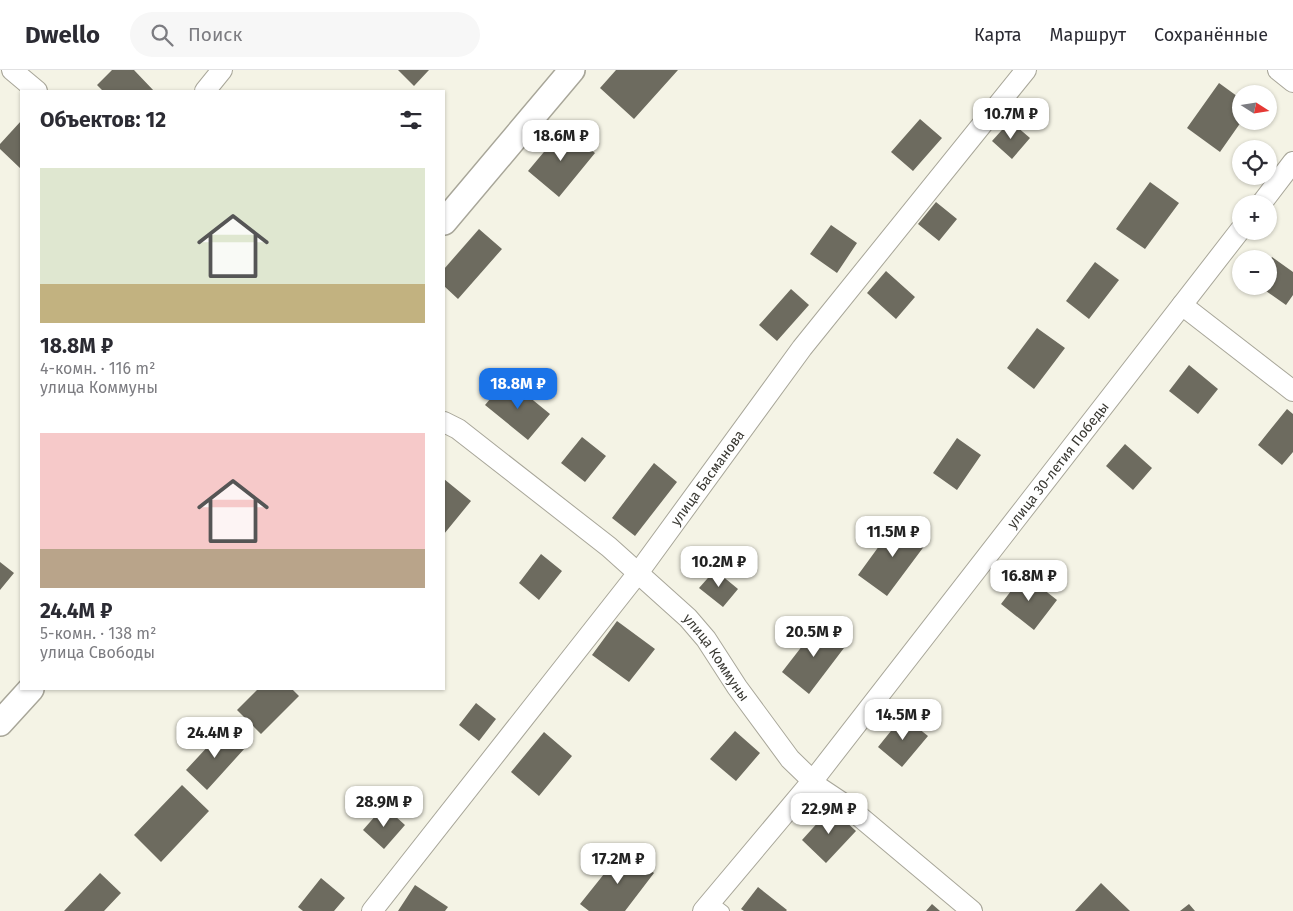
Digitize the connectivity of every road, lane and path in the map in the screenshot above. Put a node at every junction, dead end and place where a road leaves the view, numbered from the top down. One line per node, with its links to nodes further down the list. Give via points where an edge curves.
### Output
1 (12, 70): 7 (street)
2 (222, 70): 8 (street)
3 (572, 70): 11 (street)
4 (1026, 70): 16 (street, улица Басманова, via 802,348)
5 (1278, 70): 6 (street)
6 (1293, 82)
7 (36, 90)
8 (206, 90)
9 (1293, 162): 10 (street)
10 (1268, 195)
11 (445, 221)
12 (1232, 240): 13 (street, улица 30-летия Победы)
13 (1182, 305): 14 (street); 19 (street, улица 30-летия Победы)
14 (1293, 391)
15 (445, 423): 16 (street, улица Коммуны, via 609,547)
16 (638, 573): 19 (street, улица Коммуны, via 688,618 706,639 790,758); 21 (street, улица Басманова)
17 (30, 690): 18 (street)
18 (0, 724)
19 (813, 780): 20 (street, улица 30-летия Победы); 22 (street, улица Коммуны)
20 (712, 908)
21 (372, 911)
22 (972, 911)

